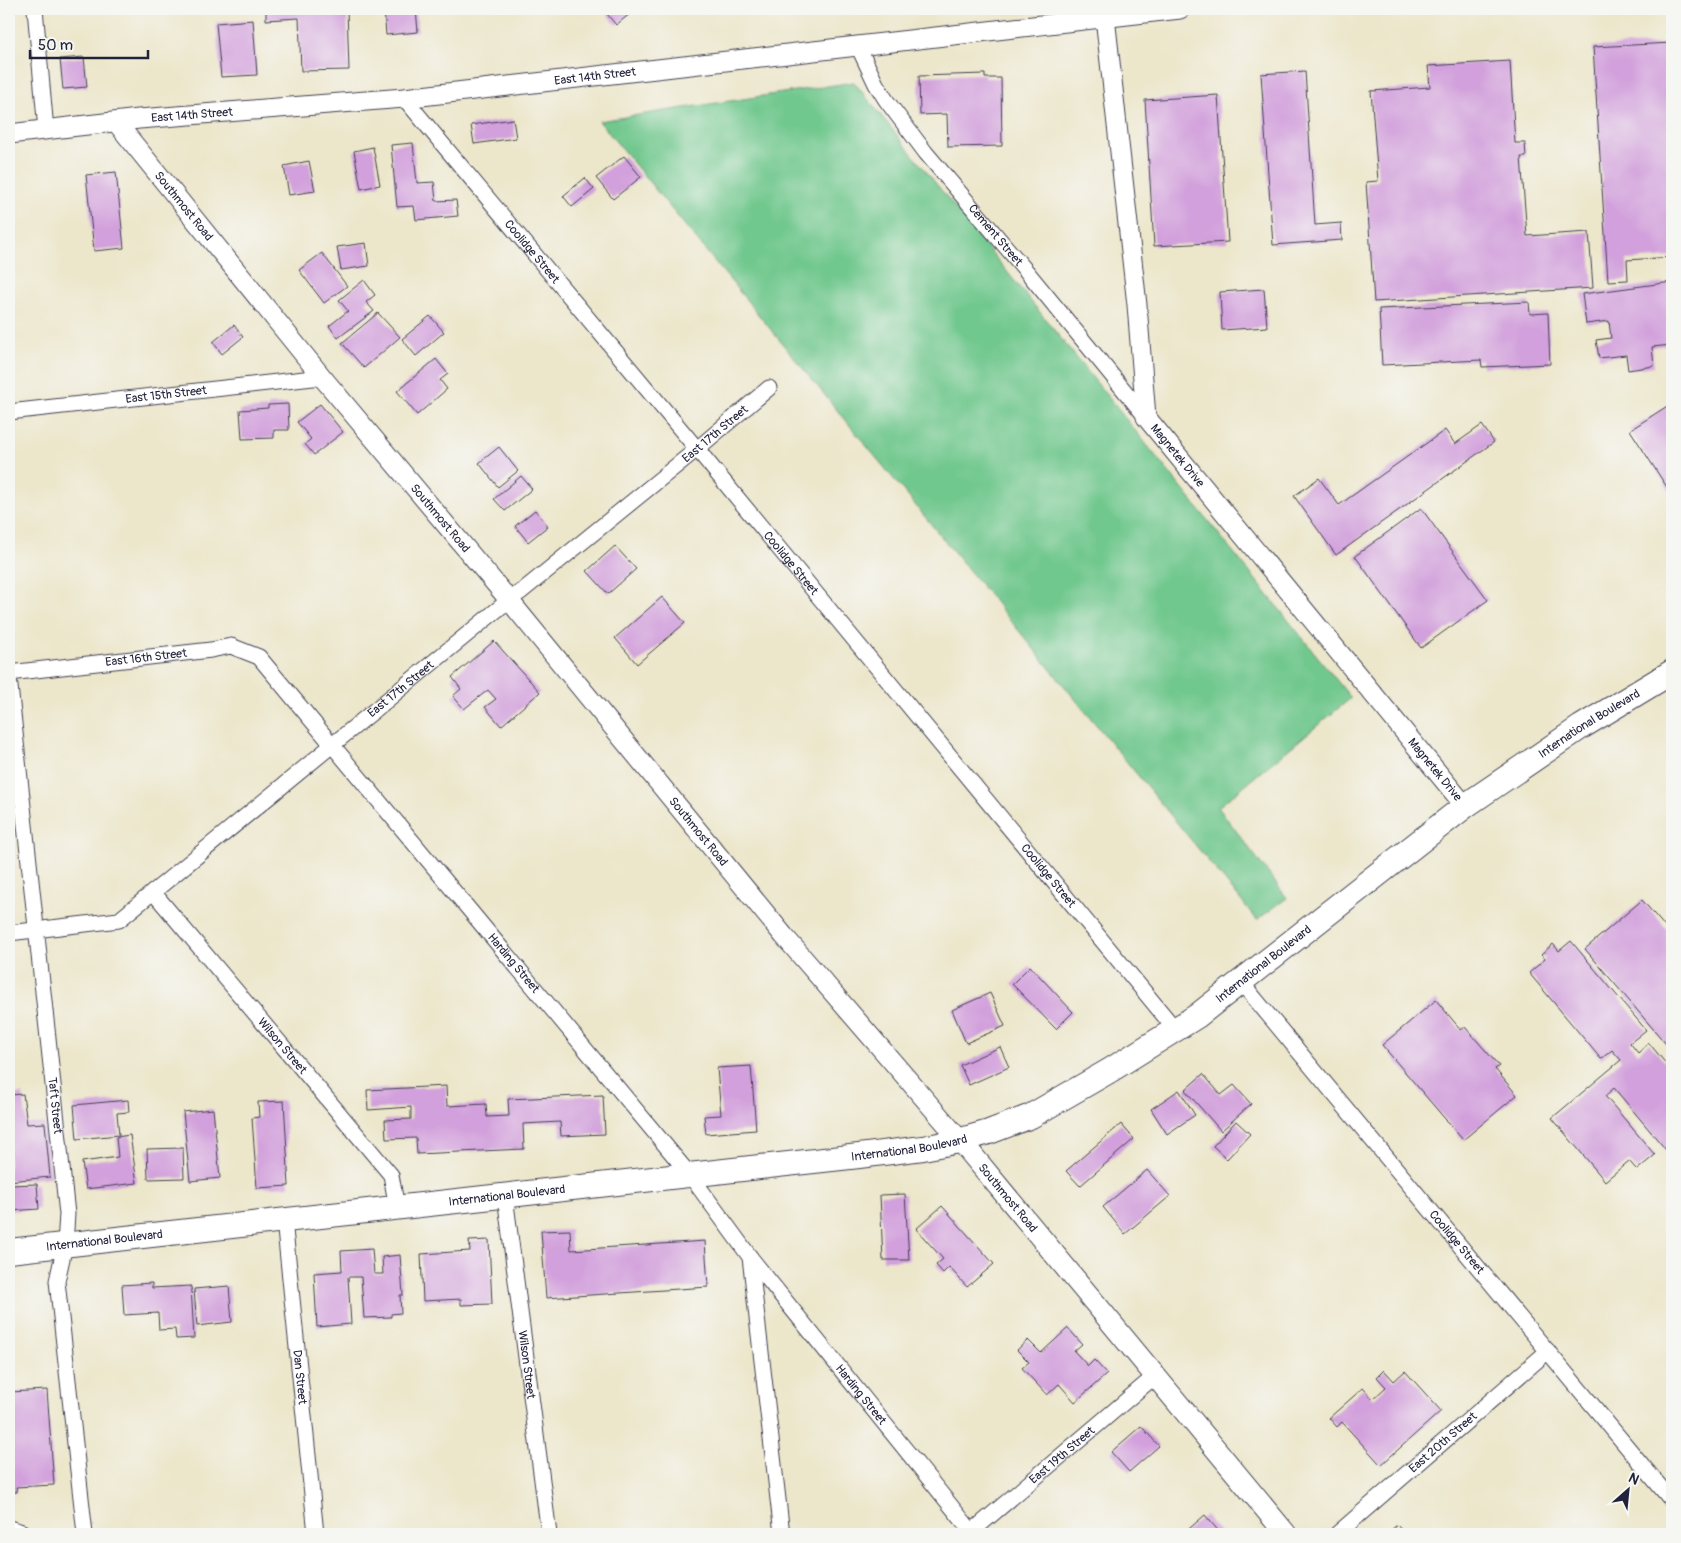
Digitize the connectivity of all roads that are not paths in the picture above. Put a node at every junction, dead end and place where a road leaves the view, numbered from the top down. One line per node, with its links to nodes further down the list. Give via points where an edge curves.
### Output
1 (35, 9): 7 (street)
2 (1180, 9): 3 (street, East 14th Street)
3 (1105, 13): 4 (street, East 14th Street); 12 (street, Magnetek Drive)
4 (858, 46): 5 (street, East 14th Street); 12 (street, Cement Street, via 886,100 926,153)
5 (404, 98): 6 (street, East 14th Street); 13 (street, Coolidge Street)
6 (116, 122): 7 (street, East 14th Street); 9 (street, Southmost Road)
7 (46, 130): 8 (street, East 14th Street)
8 (9, 134)
9 (322, 377): 11 (street, East 15th Street); 14 (street, Southmost Road)
10 (768, 388): 13 (street, East 17th Street)
11 (9, 412)
12 (1146, 416): 20 (street, Magnetek Drive)
13 (697, 449): 14 (street, East 17th Street); 25 (street, Coolidge Street)
14 (509, 600): 19 (street, East 17th Street); 26 (street, Southmost Road, via 784,936)
15 (1672, 672): 20 (main road, International Boulevard, via 1581,727)
16 (9, 673): 17 (street, East 16th Street, via 231,646 258,657)
17 (273, 674): 19 (street, Harding Street)
18 (9, 677): 22 (street, Taft Street)
19 (332, 746): 21 (street, East 17th Street); 27 (street, Harding Street)
20 (1465, 806): 24 (main road, International Boulevard)
21 (153, 892): 22 (street, East 17th Street, via 119,920); 29 (street, Wilson Street, via 391,1175)
22 (36, 930): 23 (street, East 17th Street); 31 (street, Taft Street, via 67,1214)
23 (9, 933)
24 (1241, 982): 25 (main road, International Boulevard); 34 (street, Coolidge Street)
25 (1175, 1029): 26 (main road, International Boulevard, via 1030,1116)
26 (960, 1140): 27 (main road, International Boulevard, via 922,1148); 35 (main road, Southmost Road)
27 (690, 1175): 28 (main road, International Boulevard); 33 (street, Harding Street)
28 (506, 1196): 29 (main road, International Boulevard); 42 (street, Wilson Street)
29 (397, 1208): 30 (main road, International Boulevard)
30 (284, 1220): 31 (main road, International Boulevard); 41 (street, Dan Street)
31 (65, 1244): 32 (main road, International Boulevard); 40 (street, Taft Street, via 57,1281)
32 (9, 1251)
33 (750, 1257): 38 (street, Harding Street); 43 (street, Harding Street)
34 (1548, 1351): 36 (street, Coolidge Street); 45 (street, East 20th Street)
35 (1154, 1376): 38 (street, East 19th Street); 44 (main road, Southmost Road)
36 (1672, 1501)
37 (9, 1530): 39 (street)
38 (970, 1533)
39 (22, 1534)
40 (85, 1534)
41 (316, 1534)
42 (549, 1534)
43 (782, 1534)
44 (1286, 1534)
45 (1337, 1534)

